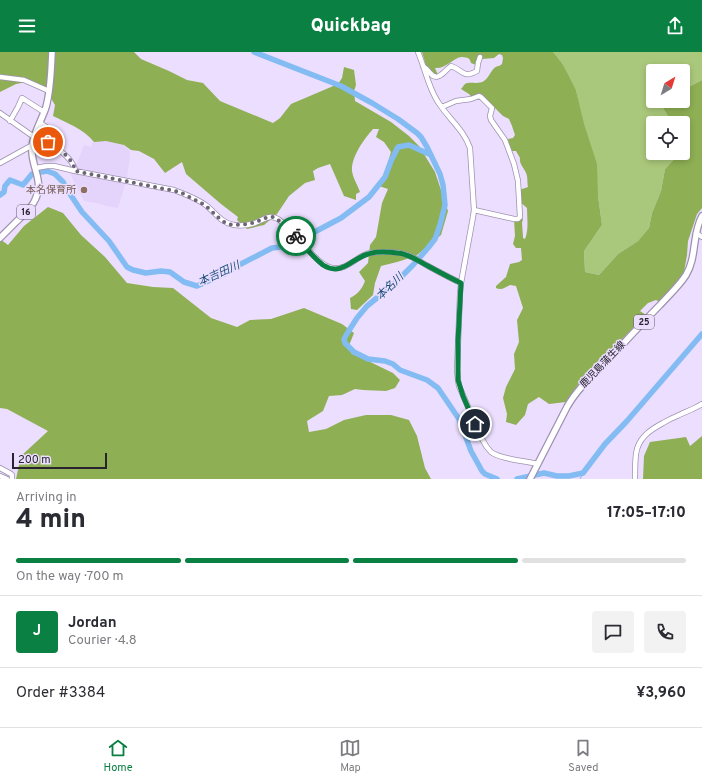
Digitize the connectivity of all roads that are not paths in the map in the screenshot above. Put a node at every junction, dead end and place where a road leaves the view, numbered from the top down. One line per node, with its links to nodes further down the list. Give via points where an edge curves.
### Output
1 (52, 52): 6 (main road)
2 (418, 52): 4 (street)
3 (480, 58): 4 (street, via 477,71 466,74 451,66 435,77)
4 (424, 66): 7 (street, via 431,89)
5 (0, 77): 6 (street, via 24,80)
6 (49, 91): 8 (main road)
7 (442, 107): 17 (street, via 468,142); 17 (street, via 456,101 481,97 492,108 491,120 505,140 514,164 518,181 520,217 514,219)
8 (44, 112): 10 (street, via 22,98); 11 (main road)
9 (0, 113): 10 (street)
10 (10, 121): 12 (street)
11 (40, 123): 12 (main road); 13 (street, via 54,132)
12 (33, 142): 13 (street); 14 (street); 15 (main road, 16, via 32,154)
13 (48, 142): 16 (street, via 67,156)
14 (0, 163)
15 (36, 169): 16 (street, via 51,166); 21 (main road, 16, via 38,191 34,204)
16 (75, 171): 22 (street, via 180,192 206,206 221,220 232,225 248,224 273,217 324,265 333,268 345,267 366,254 399,253 414,258)
17 (474, 210): 22 (street)
18 (702, 216): 19 (main road, 鹿児島蒲生線 / 25)
19 (696, 233): 20 (street); 24 (main road, 鹿児島蒲生線 / 25, via 686,276 574,396)
20 (702, 237)
21 (0, 238)
22 (461, 283): 24 (street, via 457,370 463,396 485,445 491,452)
23 (702, 404): 30 (street, via 669,420 642,438 636,454)
24 (536, 466): 29 (main road, 鹿児島蒲生線 / 25)
25 (0, 468): 28 (street, via 11,474)
26 (0, 476): 27 (street)
27 (7, 479)
28 (12, 479)
29 (530, 479)
30 (635, 479)

